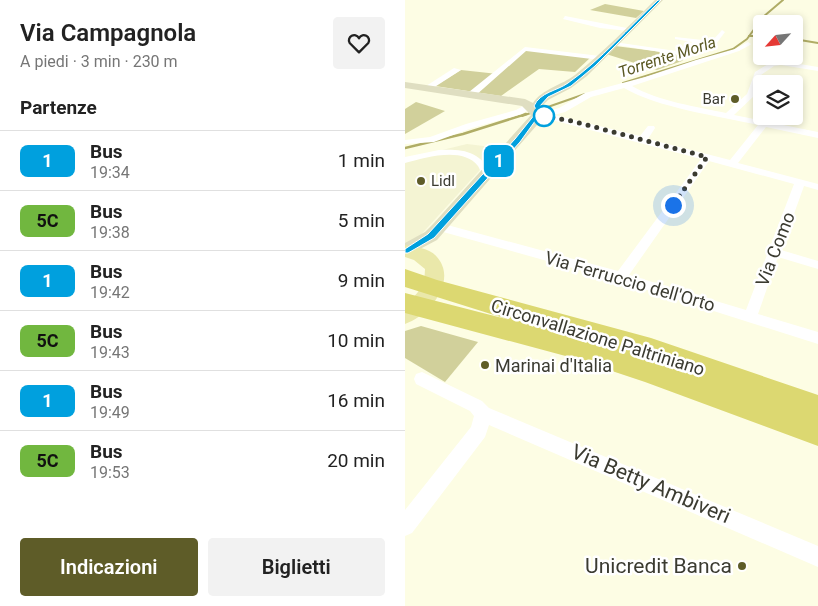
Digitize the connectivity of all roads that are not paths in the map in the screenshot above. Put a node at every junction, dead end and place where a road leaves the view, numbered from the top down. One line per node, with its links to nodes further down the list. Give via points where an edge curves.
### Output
1 (659, 0): 3 (street)
2 (565, 18): 3 (street)
3 (629, 29): 7 (street)
4 (722, 32): 6 (street, via 714,43)
5 (677, 38): 6 (street)
6 (696, 41): 7 (street, via 685,54)
7 (614, 44): 9 (street)
8 (748, 44): 13 (street)
9 (600, 58): 15 (street, via 525,49); 16 (street, via 569,84 546,96)
10 (818, 69): 17 (street, via 772,64 758,74 751,95)
11 (457, 70): 14 (street)
12 (405, 85): 14 (street)
13 (625, 85): 16 (street, via 588,95 562,110); 17 (street, via 637,92)
14 (427, 88): 15 (street)
15 (472, 94): 16 (street, via 525,103)
16 (536, 111): 23 (street); 24 (street, via 519,112 431,140); 28 (street)
17 (729, 116): 18 (street)
18 (753, 121)
19 (761, 125): 27 (street)
20 (772, 125): 22 (street)
21 (651, 128): 23 (street)
22 (818, 135)
23 (642, 140): 25 (street)
24 (407, 142)
25 (707, 157): 27 (street); 36 (street)
26 (405, 160): 28 (street, via 427,153 448,152 476,158)
27 (732, 164): 29 (street)
28 (487, 174): 31 (street)
29 (800, 182): 30 (street); 33 (street, Via Como)
30 (818, 187)
31 (436, 232): 32 (street); 34 (street); 36 (street, Via Ferruccio dell'Orto)
32 (405, 251): 34 (main road)
33 (775, 252): 35 (street); 39 (street, Via Como)
34 (425, 258): 38 (main road, via 435,269 435,280)
35 (818, 265)
36 (621, 277): 39 (street, Via Ferruccio dell'Orto)
37 (405, 278): 38 (highway, Circonvallazione Paltriniano)
38 (415, 303): 42 (highway, Circonvallazione Paltriniano); 43 (highway, Circonvallazione Paltriniano, via 651,350)
39 (750, 317): 40 (street, Via Ferruccio dell'Orto)
40 (818, 338)
41 (422, 379): 44 (street, Via Betty Ambiveri, via 476,406)
42 (682, 382): 45 (highway, Circonvallazione Paltriniano); 46 (highway, via 698,397)
43 (818, 409)
44 (483, 414): 47 (street, via 479,431); 48 (street, Via Betty Ambiveri)
45 (818, 431)
46 (818, 442)
47 (405, 526)
48 (818, 556)

